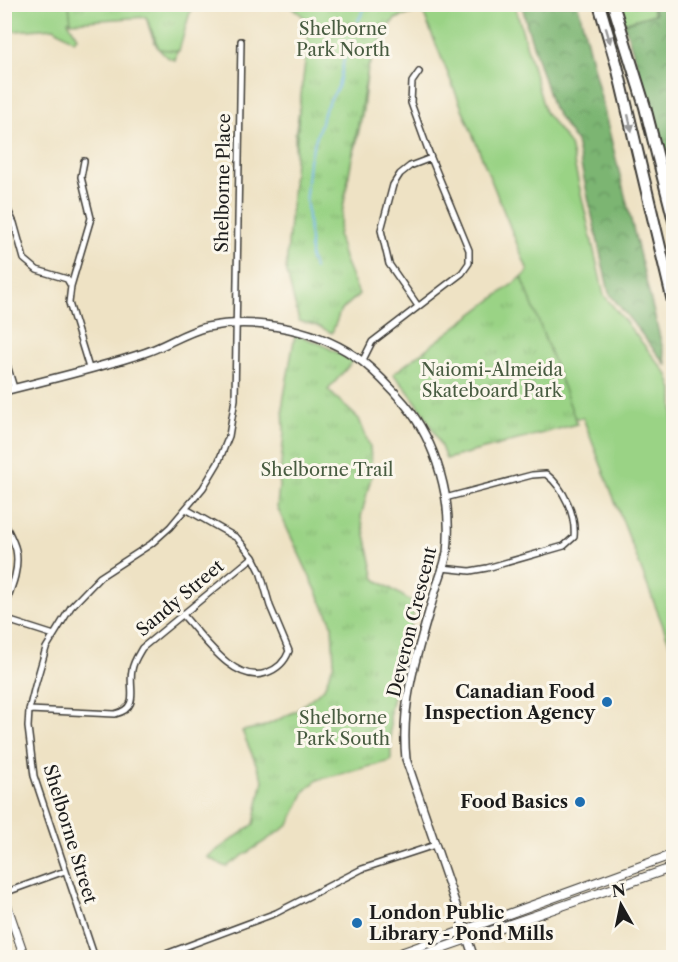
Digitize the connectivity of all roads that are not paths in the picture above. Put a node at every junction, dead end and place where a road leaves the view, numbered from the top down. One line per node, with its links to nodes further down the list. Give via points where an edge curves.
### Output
1 (599, 4): 11 (highway, one-way to 11)
2 (613, 4): 8 (highway, via 645,106)
3 (241, 41): 12 (street, Shelborne Place)
4 (419, 72): 5 (street, via 412,82 411,104)
5 (430, 158): 10 (street, via 469,249 469,263 462,273); 10 (street, via 399,174 381,230 389,264)
6 (84, 161): 9 (street, via 81,177 91,218)
7 (4, 202): 9 (street, via 24,259 37,270 67,279)
8 (674, 221)
9 (71, 286): 15 (street, via 69,303)
10 (418, 306): 14 (street, via 372,342)
11 (674, 306)
12 (235, 325): 14 (street, Deveron Crescent, via 268,325 309,334); 15 (street, Deveron Crescent, via 207,327 143,353); 19 (street, Shelborne Street, via 235,399 229,436 218,463)
13 (4, 355): 16 (street)
14 (362, 362): 18 (street, Deveron Crescent, via 386,381 417,419 437,460)
15 (89, 368): 16 (street, Deveron Crescent)
16 (14, 388): 17 (street, Deveron Crescent)
17 (4, 391)
18 (445, 498): 22 (street, Deveron Crescent, via 447,553); 22 (street, via 546,474 560,486 575,525 574,537 564,546 487,568)
19 (186, 509): 21 (street, via 237,538); 26 (street, Shelborne Street, via 151,544 100,577 71,607)
20 (4, 522): 23 (street, via 16,550 15,580)
21 (253, 557): 24 (street, Sandy Street); 24 (street, via 289,651 285,661 256,676 241,673)
22 (442, 568): 28 (street, Deveron Crescent, via 410,675 404,740 406,759)
23 (4, 608)
24 (183, 615): 27 (street, Sandy Street, via 142,648 131,673 132,694 125,712)
25 (4, 619): 26 (street)
26 (54, 635): 27 (street, Shelborne Street, via 46,648)
27 (29, 710): 31 (street, Shelborne Street, via 34,776)
28 (435, 845): 33 (street, Deveron Crescent); 37 (street, via 362,869 276,913)
29 (674, 854): 33 (main road)
30 (674, 867): 34 (main road)
31 (65, 871): 32 (street); 36 (street, Shelborne Street)
32 (4, 895): 35 (main road)
33 (463, 929): 34 (street, Deveron Crescent); 38 (main road)
34 (467, 939): 39 (main road); 40 (street, Deveron Crescent)
35 (25, 957)
36 (95, 957)
37 (155, 957)
38 (387, 957)
39 (413, 957)
40 (474, 957)

